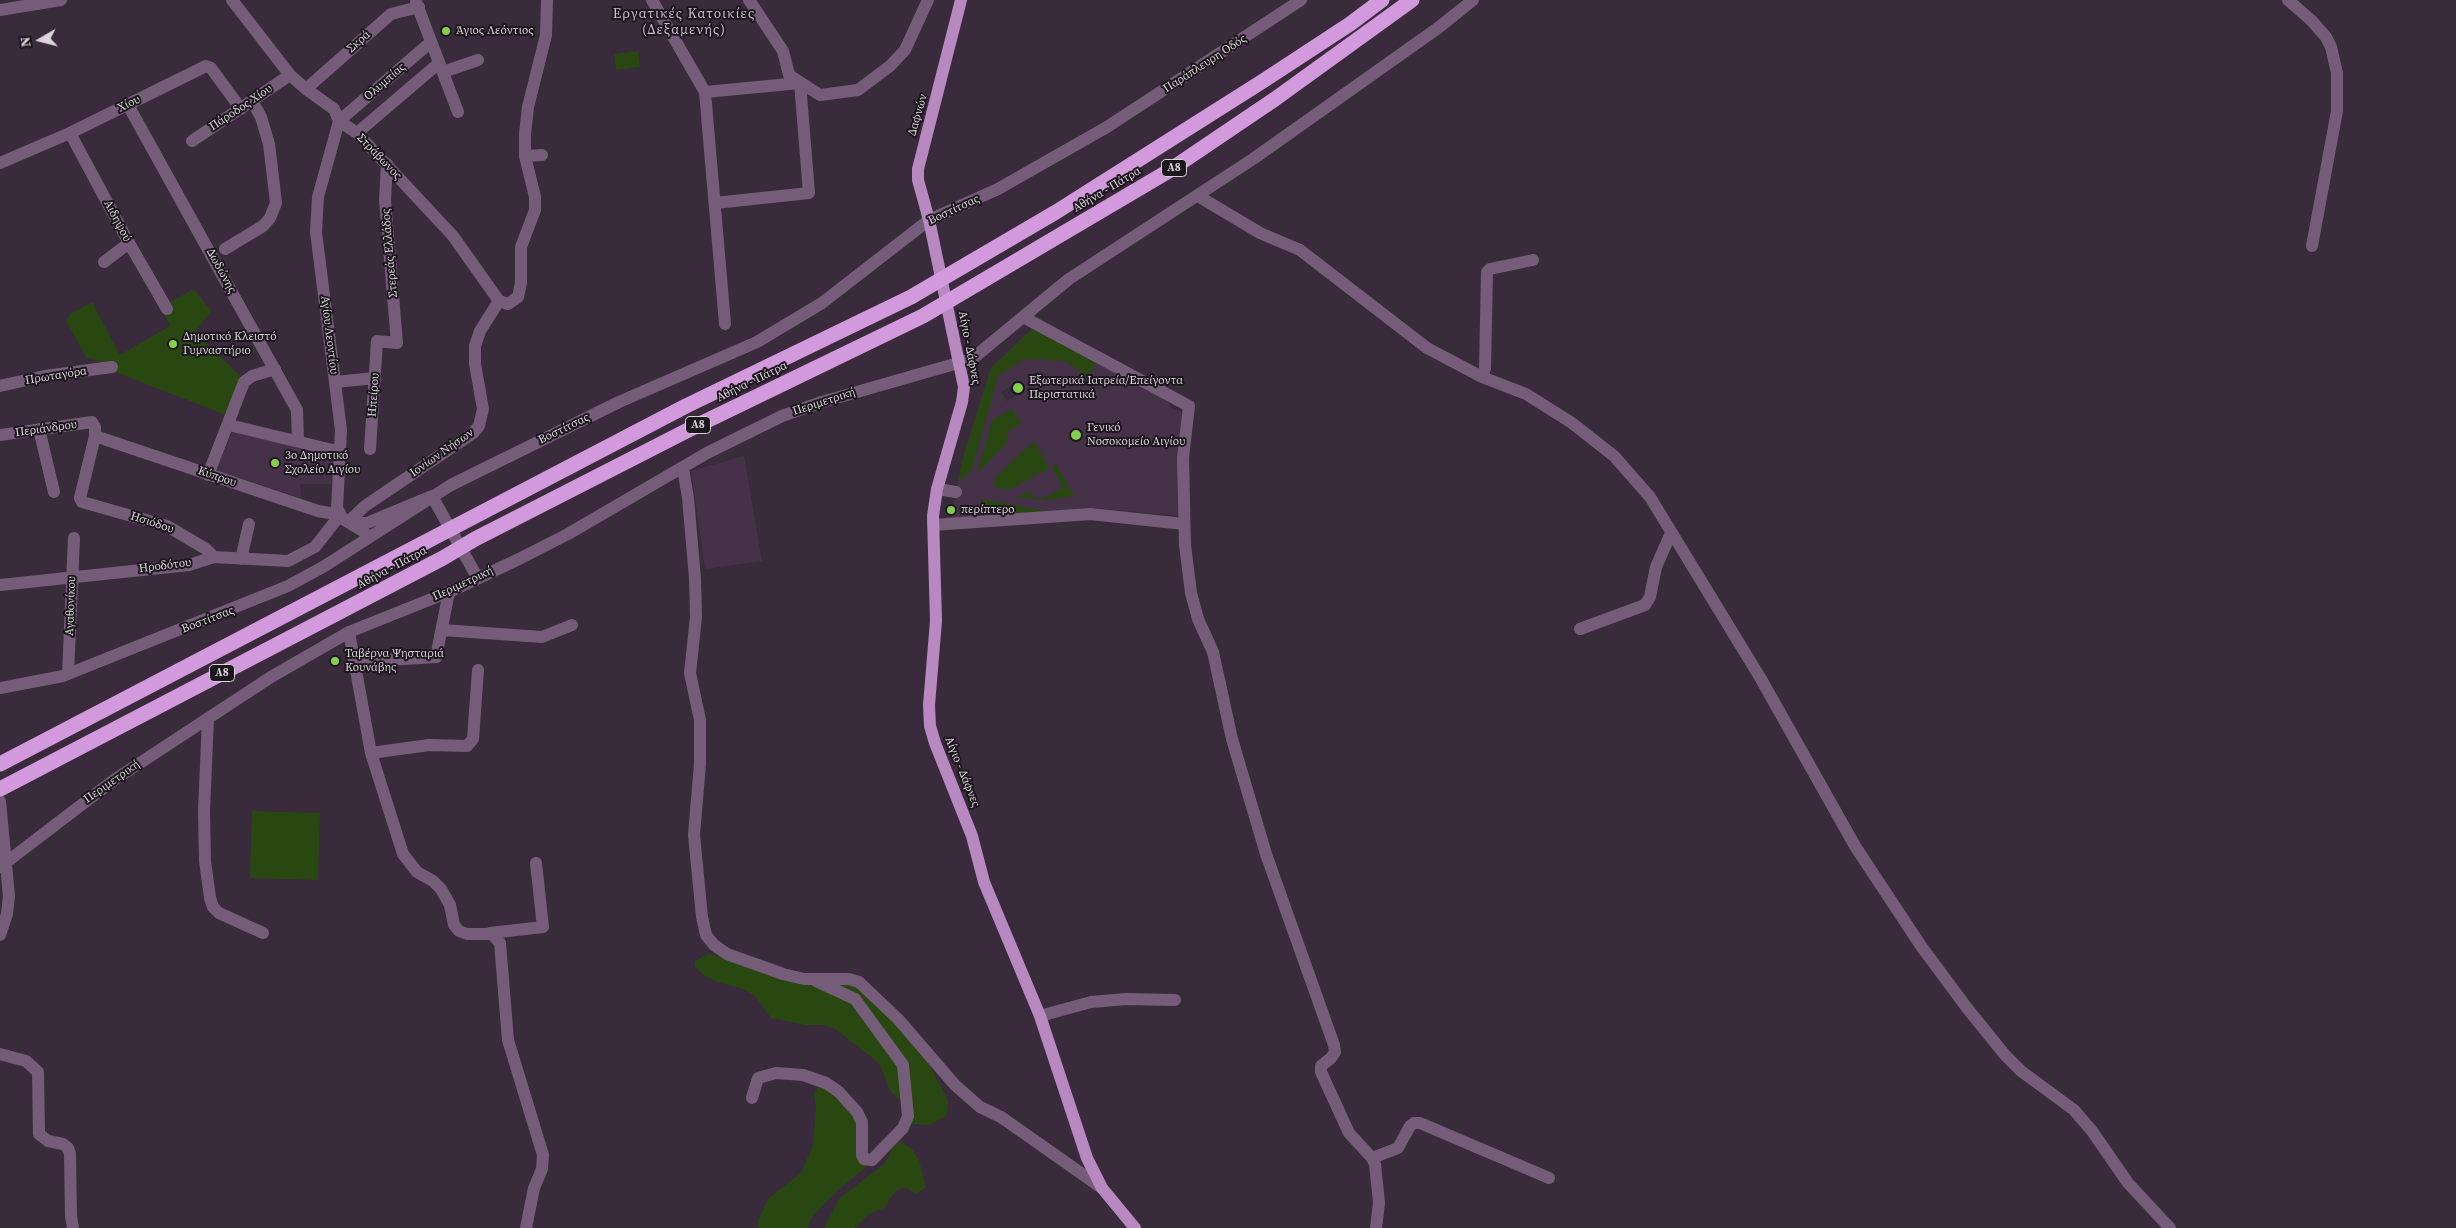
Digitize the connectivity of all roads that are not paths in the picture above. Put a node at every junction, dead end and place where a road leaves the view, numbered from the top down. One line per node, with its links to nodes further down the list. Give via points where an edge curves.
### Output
1 (62, 0): 14 (street)
2 (232, 0): 18 (street, Στράβωνος)
3 (547, 0): 32 (street, via 546,35 528,107)
4 (652, 0): 21 (street)
5 (749, 0): 19 (street, via 783,51 789,76)
6 (928, 0): 19 (street, via 905,50 862,88 820,95)
7 (961, 0): 37 (main road, Δαφνών, via 918,165 918,180)
8 (1301, 0): 27 (street, Παράπλευρη Οδός)
9 (1382, 0): 92 (highway, Αθήνα - Πάτρα / Α8, via 1263,81 1056,212 911,297 686,406)
10 (1412, 0): 93 (highway, Αθήνα - Πάτρα / Α8, via 1167,172 922,316 475,539)
11 (1473, 0): 35 (street, Περιμετρική)
12 (2288, 0): 40 (street, via 2326,37 2337,73 2337,111)
13 (420, 3): 15 (street); 20 (street, Σκρά, via 391,14)
14 (0, 10)
15 (431, 42): 17 (street); 26 (street, Ολυμπίας)
16 (478, 60): 17 (street)
17 (441, 68): 25 (street); 29 (street)
18 (290, 75): 20 (street, Στράβωνος); 22 (street, Πάροδος Χίου)
19 (800, 83): 21 (street); 36 (street, via 809,193)
20 (306, 89): 26 (street, Στράβωνος, via 334,109)
21 (705, 92): 36 (street)
22 (252, 101): 24 (street, Πάροδος Χίου); 41 (street, via 269,144 276,203 263,226)
23 (128, 104): 24 (street, Χίου, via 206,66 211,68); 28 (street, Χίου); 51 (street, Δωδώνης)
24 (240, 109): 30 (street, Πάροδος Χίου)
25 (458, 112)
26 (339, 121): 29 (street, Στράβωνος); 54 (street, Αγίου Λεοντίου, via 315,214)
27 (1107, 128): 37 (street, Βοστίτσας, via 998,189)
28 (70, 132): 33 (street, Χίου); 39 (street, Αιδηψού)
29 (357, 133): 34 (street, Στράβωνος)
30 (192, 141)
31 (542, 155): 32 (street)
32 (525, 156): 44 (street, via 535,210 521,247 518,297 508,304)
33 (0, 163)
34 (386, 164): 44 (street, Στράβωνος, via 453,236); 48 (street, Στερεάς Ελλάδος, via 385,200 398,343)
35 (1198, 196): 46 (street, Περιμετρική, via 1080,271); 52 (street, via 1260,234 1300,250 1427,348)
36 (714, 203): 47 (street)
37 (929, 220): 38 (main road, Δαφνών); 68 (street, Βοστίτσας, via 822,303 757,342 619,402)
38 (933, 237): 49 (main road, Αίγιο - Δάφνες)
39 (129, 243): 43 (street); 45 (street, Αιδηψού)
40 (2312, 246)
41 (225, 248)
42 (1533, 260): 52 (street, via 1487,272 1485,369)
43 (104, 262)
44 (499, 301): 69 (street, Ιονίων Νήσων, via 480,332 476,346 475,364 482,409 479,426)
45 (167, 309)
46 (1023, 317): 49 (street, Περιμετρική, via 986,350); 71 (street, via 1189,406 1183,458)
47 (726, 324)
48 (377, 341): 53 (street, Ηπείρου)
49 (959, 364): 63 (street, Περιμετρική, via 861,390 782,416); 65 (main road, Αίγιο - Δάφνες, via 964,395)
50 (112, 367): 55 (street, Πρωταγόρα)
51 (275, 369): 56 (street, via 248,378); 60 (street, Δωδώνης, via 297,410)
52 (1482, 377): 73 (street, via 1526,394 1595,440 1614,456 1650,497)
53 (375, 378): 54 (street); 61 (street, Ηπείρου)
54 (335, 382): 62 (street, Αγίου Λεοντίου)
55 (0, 386)
56 (229, 425): 60 (street); 64 (street)
57 (39, 430): 58 (street, Περιάνδρου); 59 (street, Περιάνδρου, via 92,422); 66 (street)
58 (0, 436)
59 (95, 436): 64 (street, Κύπρου); 76 (street, Ησιόδου, via 80,498 83,503 167,526)
60 (298, 441): 62 (street)
61 (370, 449)
62 (341, 452): 69 (street, Αγίου Λεοντίου, via 337,505)
63 (683, 468): 79 (street, Περιμετρική, via 568,534); 100 (street, via 695,578 696,617 690,673 700,720 700,771 694,834 706,935 727,954 783,974)
64 (208, 475): 69 (street, Κύπρου)
65 (937, 489): 67 (street); 72 (main road, Αίγιο - Δάφνες)
66 (54, 492)
67 (956, 492)
68 (432, 496): 69 (street, via 367,522); 74 (street, Βοστίτσας); 79 (street)
69 (346, 520): 74 (street); 77 (street, Ηροδότου, via 298,558 279,562)
70 (249, 524): 77 (street)
71 (1184, 524): 72 (street, via 1090,514); 105 (street, via 1192,598 1213,652 1236,753 1272,873 1334,1045 1335,1052 1321,1066 1321,1072 1349,1133)
72 (933, 525): 102 (main road, Αίγιο - Δάφνες, via 936,621 929,712 932,736 969,827 984,882)
73 (1671, 533): 83 (street, via 1656,567 1650,597 1645,605); 112 (street, via 1761,679 1855,846 1921,946 2005,1055 2021,1071 2074,1110 2092,1130 2128,1183)
74 (368, 537): 88 (street, Βοστίτσας, via 288,586)
75 (74, 538): 78 (street, Αγαθονίκου)
76 (214, 557): 77 (street, Ηροδότου); 78 (street, Ηροδότου, via 189,565)
77 (241, 559)
78 (71, 576): 80 (street, Ηροδότου); 88 (street, Αγαθονίκου)
79 (477, 577): 81 (street, Περιμετρική)
80 (0, 585)
81 (449, 592): 84 (street); 85 (street, Περιμετρική)
82 (572, 625): 84 (street, via 542,637)
83 (1580, 629)
84 (442, 630): 86 (street, via 436,657)
85 (349, 632): 86 (street); 90 (street, Περιμετρική)
86 (356, 662): 91 (street)
87 (478, 670): 91 (street, via 473,739 467,746 429,745)
88 (68, 674): 89 (street, Βοστίτσας)
89 (0, 688)
90 (208, 718): 96 (street, Περιμετρική, via 114,780); 97 (street, via 204,861 210,898 219,913)
91 (371, 753): 98 (street, via 403,854 417,872 441,889 458,931)
92 (0, 764)
93 (0, 789)
94 (0, 800): 96 (street)
95 (536, 863): 98 (street, via 543,928)
96 (3, 865): 99 (street, via 9,896)
97 (263, 933)
98 (490, 934): 109 (street, via 500,943 508,1040 543,1155)
99 (0, 935)
100 (813, 980): 104 (street, via 856,999 903,1065 908,1116 903,1128 872,1160 864,1159 862,1122 840,1092 826,1083 803,1075 776,1073 758,1078); 107 (street, via 849,979 859,982 898,1019 955,1086 980,1107 1001,1117)
101 (1175, 1000): 102 (street, via 1091,1002)
102 (1040, 1016): 107 (main road, Αίγιο - Δάφνες, via 1086,1158)
103 (0, 1054): 108 (street, via 26,1061 38,1072 39,1134 68,1148)
104 (752, 1098)
105 (1372, 1158): 106 (street, via 1398,1148 1410,1126 1420,1123); 111 (street, via 1379,1202)
106 (1549, 1178)
107 (1102, 1188): 110 (main road, Αίγιο - Δάφνες)
108 (74, 1228)
109 (526, 1228)
110 (1135, 1228)
111 (1376, 1228)
112 (2170, 1228)

